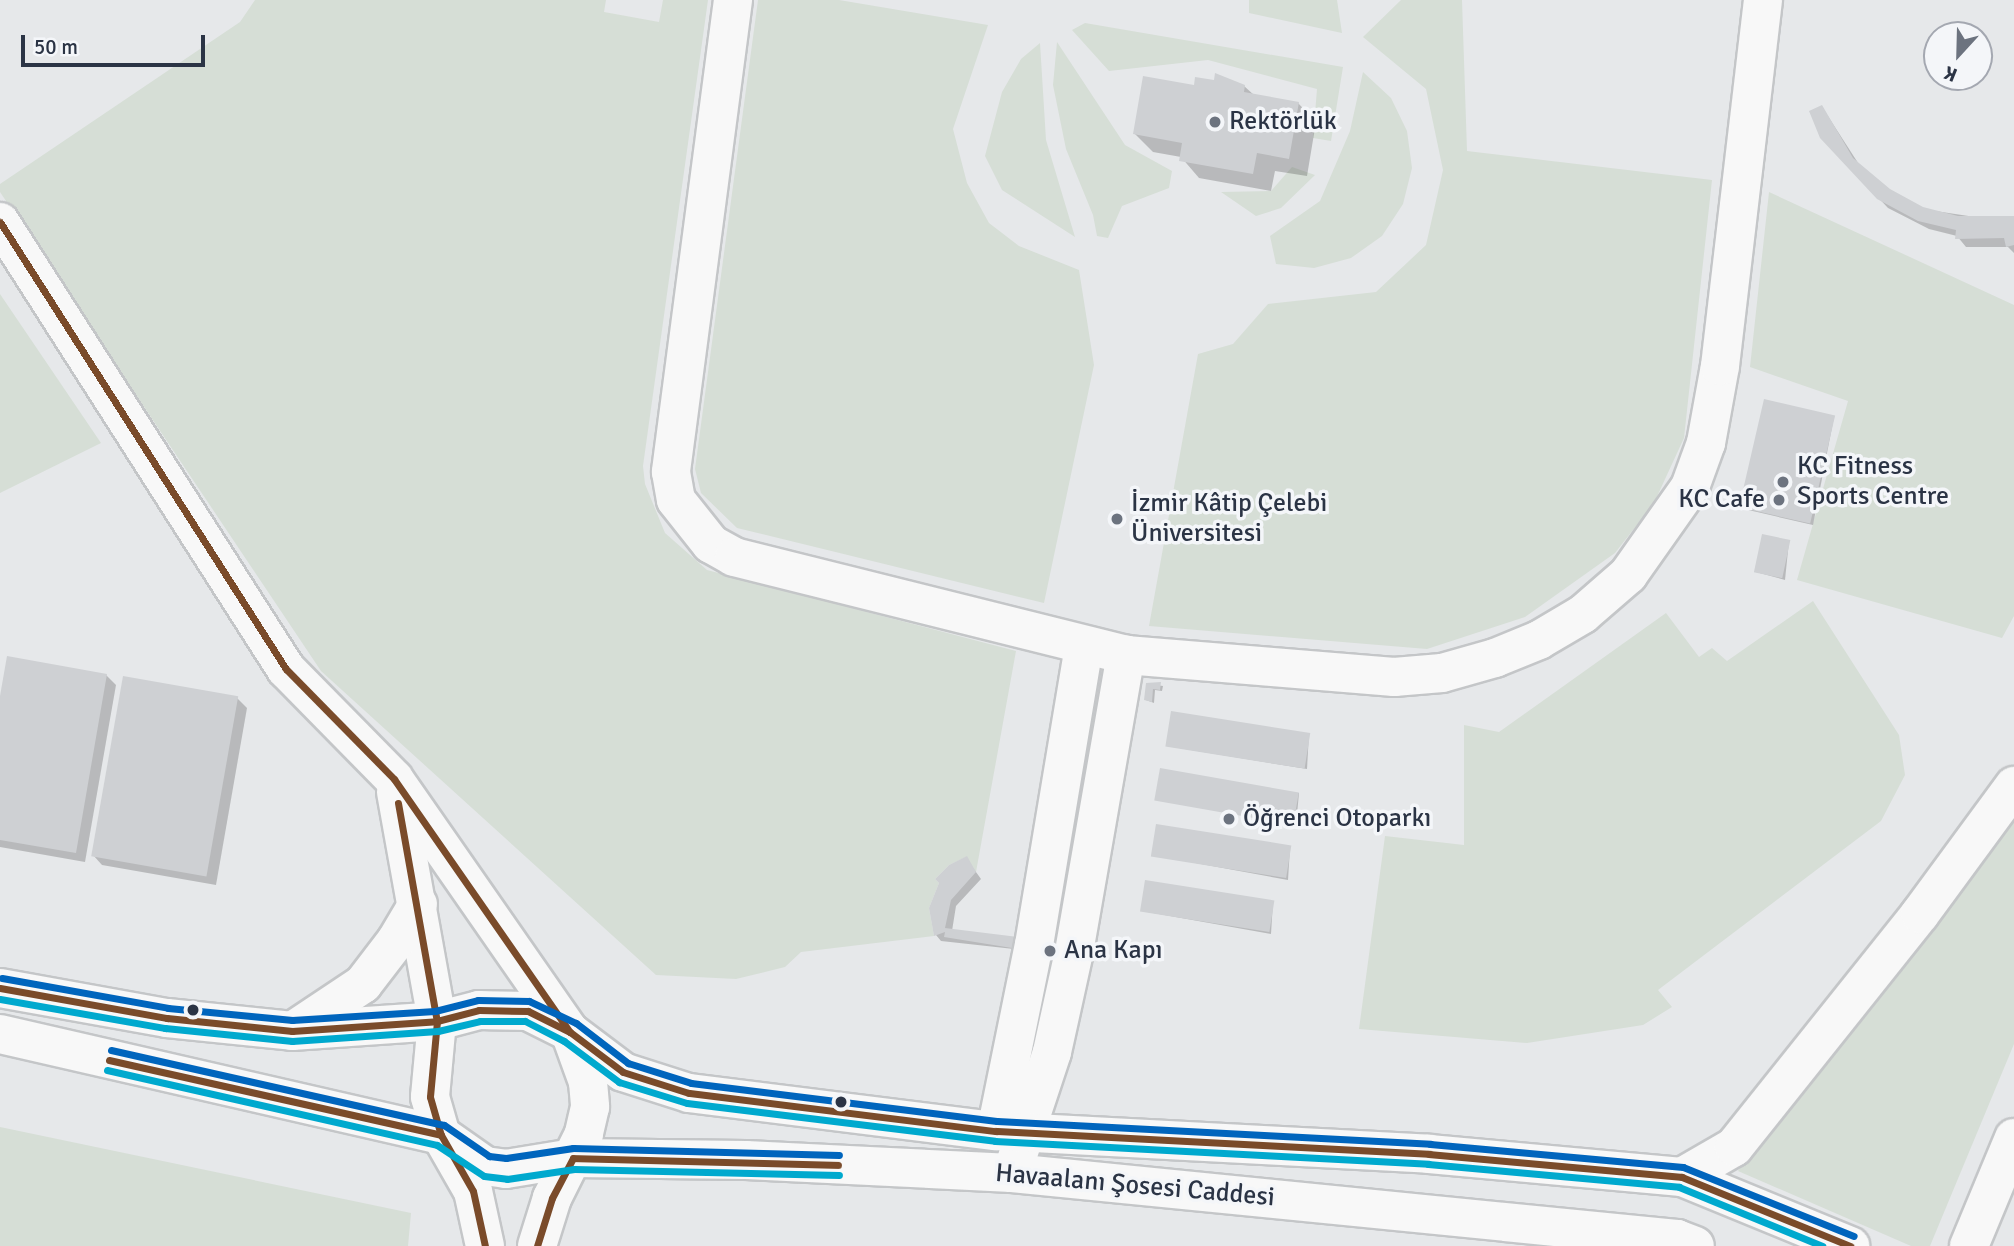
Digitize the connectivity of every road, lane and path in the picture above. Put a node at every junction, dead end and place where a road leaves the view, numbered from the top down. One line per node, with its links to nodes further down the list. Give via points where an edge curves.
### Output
1 (733, 0): 4 (main road, via 671,472 676,500 710,544 734,557)
2 (1763, 0): 5 (main road, via 1720,366 1706,443 1690,487 1628,575 1583,614 1539,640 1442,673 1394,677)
3 (0, 222): 6 (main road, via 286,669)
4 (1084, 646): 5 (main road); 18 (main road, via 1034,944)
5 (1125, 655): 18 (main road, via 1074,952 1052,1052)
6 (394, 779): 8 (main road); 14 (main road)
7 (2014, 786): 23 (main road, via 1920,914 1734,1147)
8 (418, 904): 12 (main road); 13 (main road, via 363,984)
9 (0, 963): 11 (main road)
10 (0, 988): 11 (main road, Havaalanı Şosesi Caddesi)
11 (167, 1018): 13 (main road, Havaalanı Şosesi Caddesi)
12 (437, 1021): 13 (main road, Havaalanı Şosesi Caddesi); 14 (main road, Havaalanı Şosesi Caddesi, via 479,1010 528,1011); 19 (main road, via 429,1097)
13 (292, 1031)
14 (570, 1032): 18 (main road, Havaalanı Şosesi Caddesi, via 623,1072 689,1093); 21 (main road, via 588,1082 590,1107)
15 (0, 1034): 17 (main road)
16 (0, 1061): 17 (main road)
17 (164, 1073): 19 (main road)
18 (1012, 1132): 22 (main road); 23 (main road, Havaalanı Şosesi Caddesi, via 1429,1154)
19 (441, 1135): 21 (main road, via 485,1166 506,1169); 26 (main road, via 473,1191)
20 (2014, 1138): 24 (main road)
21 (573, 1158): 22 (main road, Havaalanı Şosesi Caddesi, via 746,1160); 27 (main road, via 552,1198)
22 (1012, 1173): 25 (main road, Havaalanı Şosesi Caddesi)
23 (1682, 1177): 28 (main road, Havaalanı Şosesi Caddesi)
24 (1974, 1235)
25 (1683, 1244)
26 (485, 1246)
27 (537, 1246)
28 (1850, 1246)

